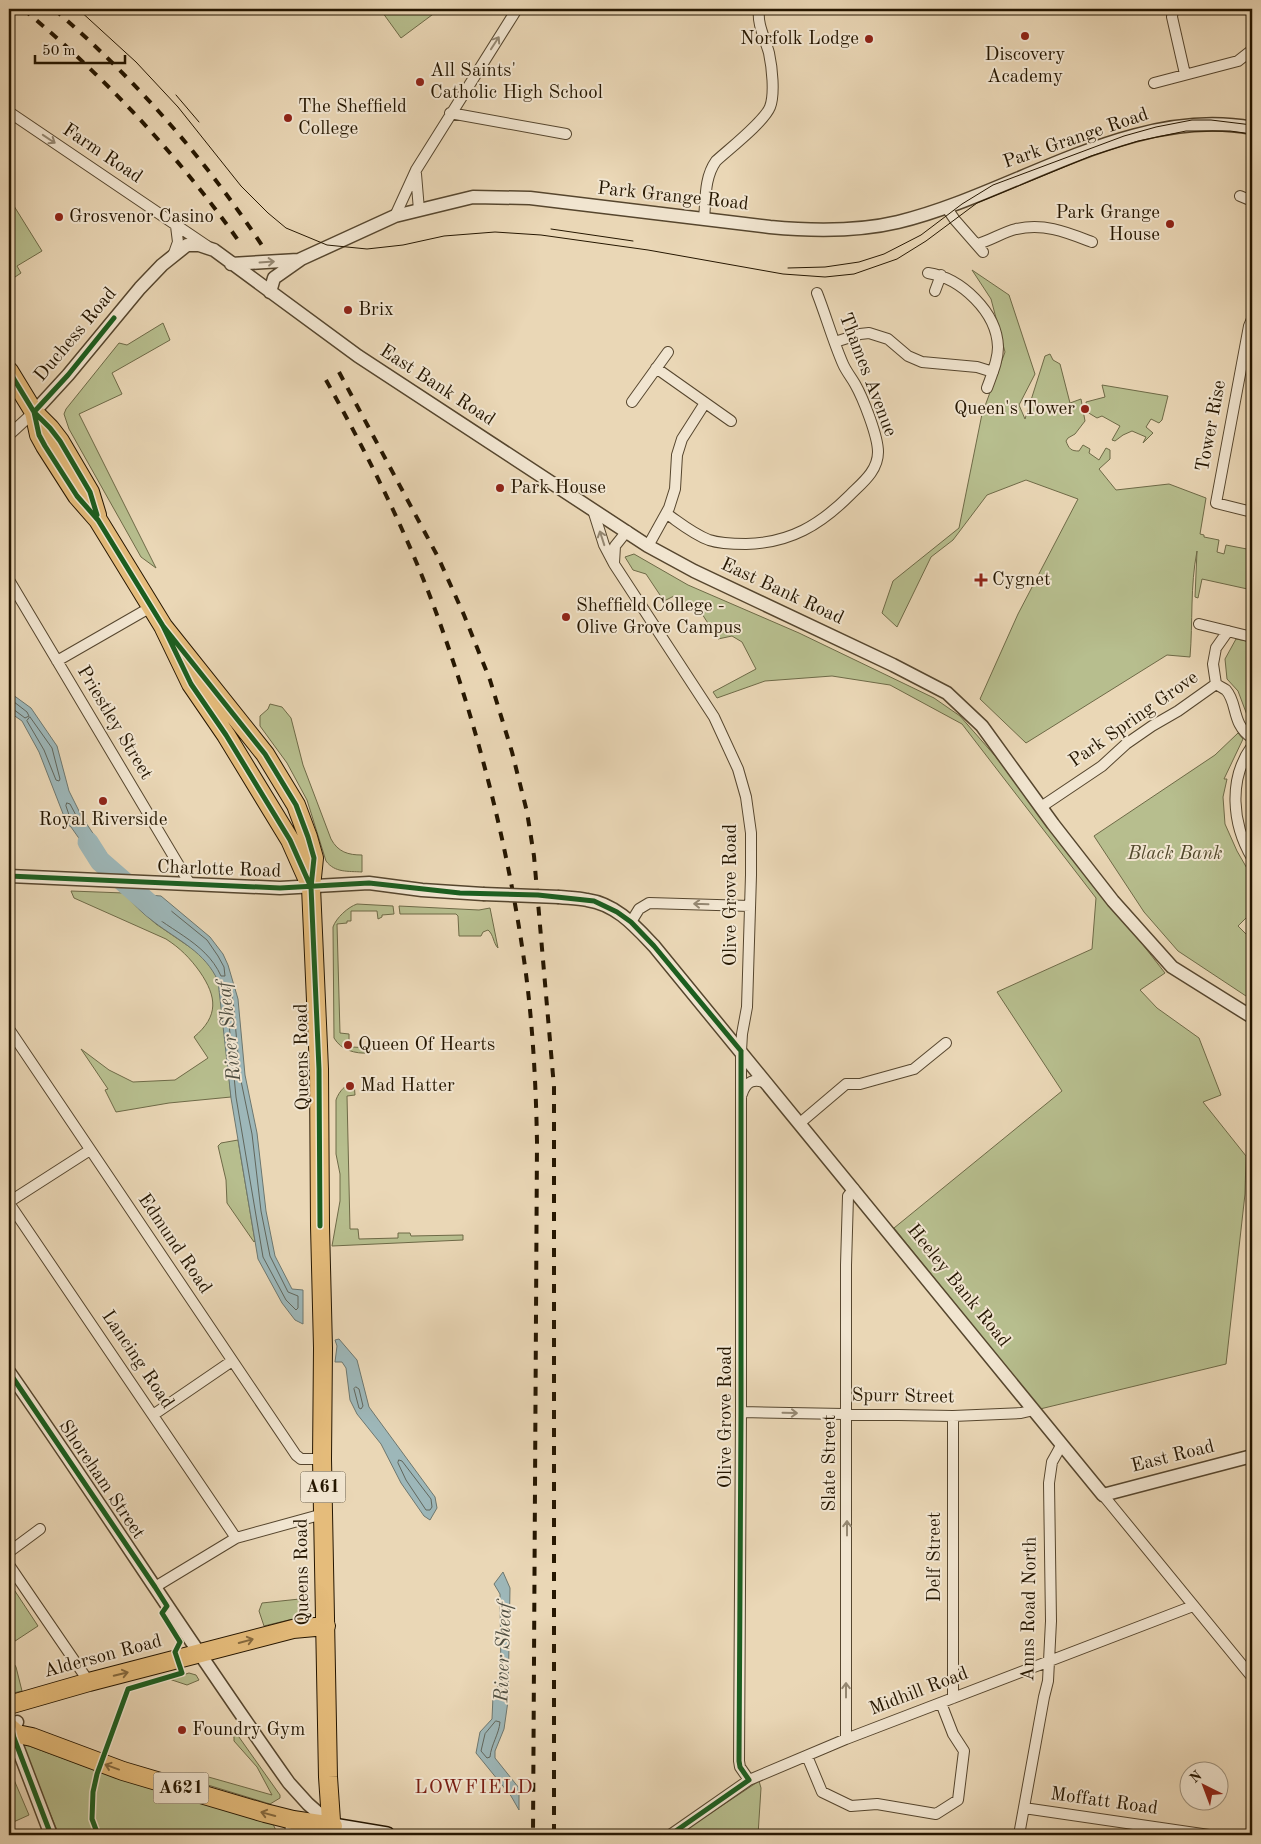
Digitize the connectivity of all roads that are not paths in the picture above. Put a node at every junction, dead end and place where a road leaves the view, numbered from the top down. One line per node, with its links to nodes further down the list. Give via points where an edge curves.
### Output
1 (517, 9): 8 (street, one-way to 1)
2 (759, 9): 17 (street, via 759,22 772,73 771,105 710,170)
3 (1174, 9): 5 (street, via 1172,17)
4 (1252, 50): 5 (street, via 1238,61)
5 (1185, 74): 6 (street)
6 (1154, 83)
7 (9, 112): 18 (street, Farm Road, one-way to 18)
8 (450, 113): 10 (street); 11 (street)
9 (1252, 128): 14 (street, Park Grange Road, via 1206,124 1143,134)
10 (566, 134)
11 (416, 170): 15 (street); 16 (street)
12 (1240, 196): 13 (street)
13 (1252, 201)
14 (946, 207): 17 (street, Park Grange Road, via 897,222 834,230 801,230); 19 (street, via 980,248 985,242 1016,229 1050,227)
15 (419, 210): 16 (street, Park Grange Road); 17 (street, Park Grange Road, via 473,197 530,198)
16 (395, 216): 22 (street, Park Grange Road)
17 (704, 219)
18 (176, 226): 20 (street, Farm Road); 21 (street, via 178,242)
19 (1092, 242)
20 (214, 250): 21 (street, East Bank Road, via 199,244 187,245); 23 (street, East Bank Road)
21 (172, 258): 23 (street, East Bank Road, via 205,254); 38 (street, Duchess Road, via 152,275)
22 (301, 260): 23 (street, one-way to 22); 27 (street, via 274,278)
23 (233, 264): 27 (street, East Bank Road)
24 (928, 273): 25 (street)
25 (941, 275): 26 (street); 34 (street, via 975,298 989,317 998,345)
26 (935, 291)
27 (270, 292): 41 (street, East Bank Road, via 358,356)
28 (817, 292): 30 (street, Thames Avenue)
29 (1252, 319): 42 (street, Tower Rise, via 1216,503)
30 (835, 342): 34 (street, via 869,333 888,339 908,356 922,362 977,367); 43 (street, Thames Avenue, via 876,435 878,452 870,475 826,518 794,535 760,544 727,544 710,540)
31 (668, 352): 32 (street)
32 (656, 368): 36 (street); 37 (street)
33 (9, 372): 38 (highway, Queens Road / A61)
34 (993, 372): 35 (street)
35 (987, 388)
36 (632, 402)
37 (705, 403): 39 (street); 43 (street, via 682,440)
38 (34, 412): 40 (street, Duchess Road); 48 (highway, Queens Road / A61, via 60,441 90,492 98,520)
39 (731, 421)
40 (9, 435)
41 (593, 510): 44 (street, East Bank Road); 46 (street, Olive Grove Road, one-way to 41)
42 (1252, 512)
43 (667, 514): 45 (street)
44 (626, 532): 45 (street, East Bank Road); 46 (street, via 615,546)
45 (648, 546): 56 (street, East Bank Road, via 947,693 982,726)
46 (614, 564): 61 (street, Olive Grove Road, via 714,717 738,769 751,833)
47 (9, 580): 52 (street, Priestley Street)
48 (151, 607): 52 (street); 60 (highway, Queens Road / A61, via 264,754 296,805 314,858)
49 (1199, 624): 50 (street)
50 (1228, 631): 51 (street); 53 (street, via 1216,648 1213,664)
51 (1252, 637)
52 (57, 661): 59 (street, Priestley Street)
53 (1216, 684): 54 (street, Park Spring Grove, via 1226,690 1236,718); 56 (street, Park Spring Grove)
54 (1252, 738)
55 (1252, 746): 57 (street, via 1242,767 1235,803 1240,832)
56 (1041, 806): 63 (street, East Bank Road, via 1112,901 1172,967)
57 (1252, 858)
58 (9, 876): 59 (street, Charlotte Road)
59 (190, 884): 60 (street, Charlotte Road)
60 (311, 887): 62 (street, Charlotte Road, bridge, via 370,884 559,897 594,901); 82 (highway, Queens Road / A61, via 319,1069)
61 (750, 906): 62 (street, one-way to 62, via 649,903 639,909); 66 (street, Olive Grove Road, via 747,1007)
62 (631, 922): 66 (street, Heeley Bank Road)
63 (1252, 1017)
64 (9, 1028): 70 (street, Edmund Road)
65 (946, 1043): 69 (street, via 914,1069 860,1084 846,1084)
66 (741, 1051): 67 (street, Heeley Bank Road); 68 (street, Olive Grove Road)
67 (767, 1083): 68 (street, via 754,1080 748,1083); 69 (street, Heeley Bank Road)
68 (741, 1098): 76 (street, Olive Grove Road)
69 (800, 1122): 71 (street, Heeley Bank Road)
70 (90, 1150): 72 (street); 73 (street, Edmund Road)
71 (854, 1189): 75 (street, Heeley Bank Road); 77 (street, Slate Street, via 848,1196)
72 (9, 1203): 78 (street, Lancing Road)
73 (232, 1361): 78 (street); 82 (street, Edmund Road, via 297,1456 301,1459)
74 (9, 1372): 89 (street, Shoreham Street)
75 (1034, 1410): 79 (street, Spurr Street); 80 (street, Heeley Bank Road)
76 (741, 1412): 77 (street, Spurr Street, one-way to 77); 102 (street, Olive Grove Road, via 738,1762)
77 (847, 1414): 79 (street, Spurr Street); 100 (street, Slate Street, one-way to 77)
78 (153, 1415): 86 (street, Lancing Road)
79 (952, 1416): 96 (street, Delf Street)
80 (1062, 1444): 83 (street, Heeley Bank Road); 93 (street, Anns Road North, via 1053,1458 1049,1479 1051,1621)
81 (1252, 1456): 83 (street, East Road)
82 (322, 1459): 84 (highway, Queens Road / A61)
83 (1103, 1495): 90 (street, Heeley Bank Road)
84 (323, 1514): 86 (street); 91 (highway, Queens Road / A61)
85 (40, 1529): 87 (street)
86 (236, 1538): 89 (street)
87 (9, 1552)
88 (9, 1565): 95 (street)
89 (155, 1587): 92 (street, Shoreham Street)
90 (1193, 1606): 93 (street, Midhill Road); 94 (street, Heeley Bank Road)
91 (326, 1626): 92 (highway, Alderson Road, one-way to 91, via 293,1629); 105 (highway, Queens Road / A61, via 328,1777)
92 (199, 1654): 95 (highway, Alderson Road, one-way to 92); 105 (street, Shoreham Street, via 289,1783)
93 (1048, 1660): 96 (street, Midhill Road); 103 (street, Anns Road North, via 1048,1681)
94 (1252, 1677)
95 (89, 1682): 97 (highway, Alderson Road)
96 (953, 1698): 98 (street, Midhill Road)
97 (16, 1703): 99 (highway)
98 (941, 1703): 100 (street, Midhill Road); 101 (street, via 953,1734 964,1751 958,1800 936,1814 877,1804 852,1806 822,1792)
99 (13, 1726): 104 (highway, A621, one-way to 99, via 123,1771 32,1737); 106 (street, via 14,1738)
100 (846, 1739): 101 (street, Midhill Road)
101 (807, 1756): 102 (street, Midhill Road)
102 (749, 1780): 108 (street, Midhill Road)
103 (1024, 1808): 109 (street, Anns Road North); 110 (street, Moffatt Road)
104 (291, 1828): 105 (highway, A621)
105 (333, 1830): 107 (main road)
106 (51, 1835)
107 (387, 1835)
108 (670, 1835)
109 (1019, 1835)
110 (1209, 1835)

